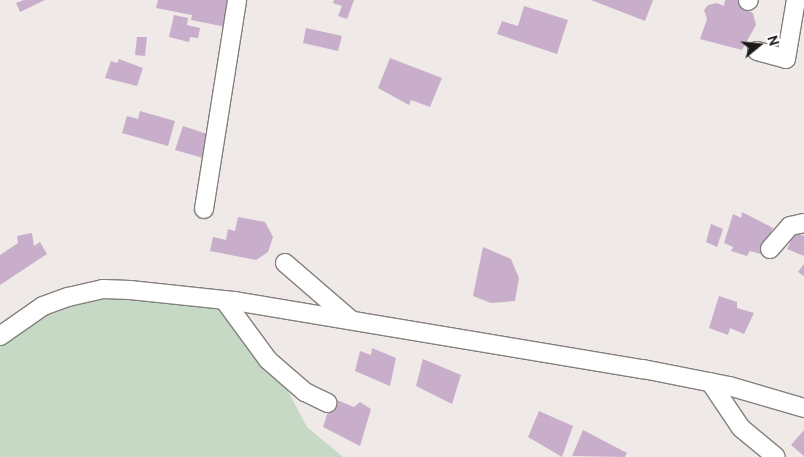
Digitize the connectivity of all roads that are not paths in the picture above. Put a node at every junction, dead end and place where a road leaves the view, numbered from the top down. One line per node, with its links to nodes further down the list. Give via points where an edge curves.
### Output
1 (237, 0): 4 (street)
2 (796, 0): 3 (street, via 786,59)
3 (757, 51)
4 (204, 209)
5 (804, 223): 6 (street, via 790,226)
6 (770, 249)
7 (285, 263): 9 (street)
8 (224, 300): 9 (street); 10 (street, via 102,289 43,306); 12 (street, via 268,360 305,392)
9 (351, 320): 11 (street)
10 (0, 336)
11 (710, 382): 13 (street); 14 (street, via 741,428)
12 (328, 403)
13 (804, 408)
14 (776, 457)

